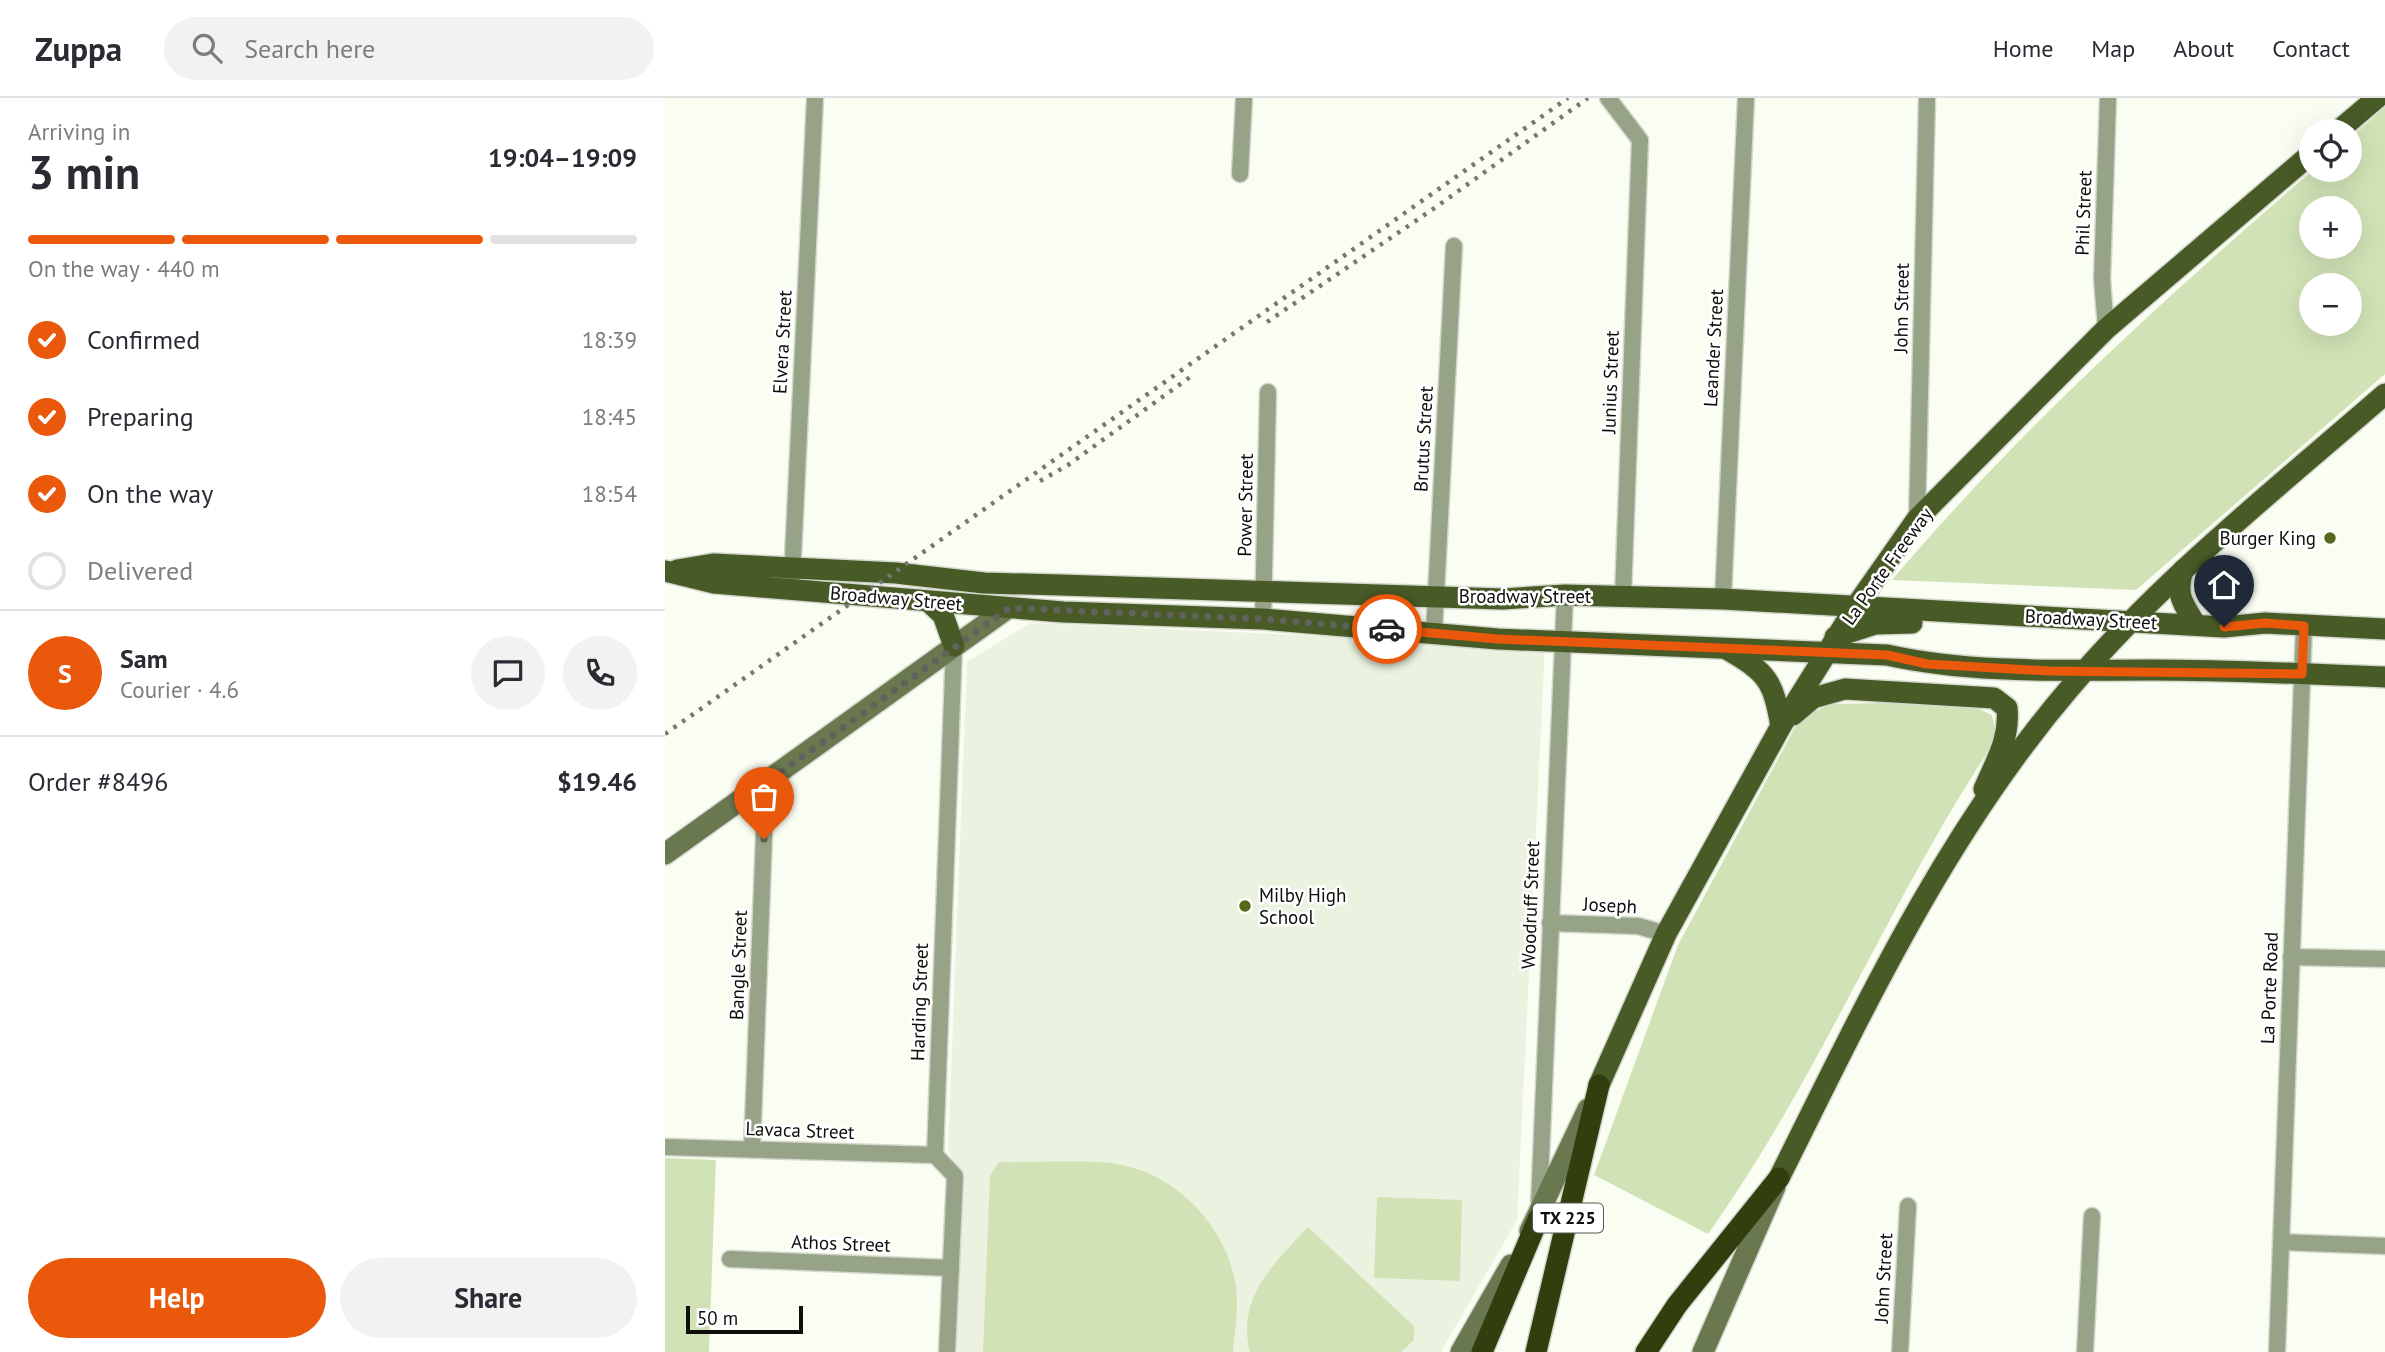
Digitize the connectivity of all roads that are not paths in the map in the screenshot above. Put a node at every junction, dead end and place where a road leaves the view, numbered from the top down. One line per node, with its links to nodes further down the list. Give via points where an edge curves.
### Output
1 (815, 98): 18 (street, Elvera Street)
2 (1244, 98): 10 (street)
3 (1608, 98): 23 (street, Junius Street, via 1640,141)
4 (1745, 98): 24 (street, Leander Street)
5 (1927, 98): 15 (street, John Street)
6 (2108, 98): 12 (street, Phil Street, via 2102,279)
7 (2377, 98): 8 (main road)
8 (2349, 116)
9 (2299, 164): 12 (main road, La Porte Freeway)
10 (1240, 174)
11 (1454, 246): 22 (street, Brutus Street)
12 (2106, 329): 15 (main road, La Porte Freeway)
13 (1268, 392): 20 (street, Power Street)
14 (2385, 394): 16 (main road)
15 (1917, 519): 26 (main road, La Porte Freeway)
16 (2183, 570): 30 (main road); 31 (main road, via 2178,588)
17 (665, 572): 18 (main road, Broadway Street, via 713,564)
18 (791, 579): 19 (main road, Broadway Street, via 896,573); 25 (main road, Broadway Street)
19 (983, 583): 20 (main road, Broadway Street); 27 (main road)
20 (1264, 590): 22 (main road, Broadway Street); 29 (street, Power Street)
21 (1566, 595): 22 (main road, Broadway Street, via 1503,599); 23 (main road, Broadway Street); 36 (street, Woodruff Street)
22 (1436, 596): 34 (street, Brutus Street)
23 (1623, 596): 24 (main road, Broadway Street)
24 (1723, 600): 26 (main road, Broadway Street)
25 (929, 602): 27 (main road, Broadway Street); 38 (main road, via 943,615)
26 (1856, 606): 28 (main road, Broadway Street); 37 (main road, La Porte Freeway)
27 (982, 615): 29 (main road, Broadway Street, via 1009,608); 38 (main road)
28 (2048, 617): 30 (main road, Broadway Street); 37 (main road, via 2026,628 1891,622 1859,628)
29 (1263, 619): 34 (main road, Broadway Street)
30 (2131, 621): 31 (main road, Broadway Street); 35 (main road)
31 (2196, 625): 32 (main road, Broadway Street)
32 (2304, 626): 33 (main road, Broadway Street); 42 (street, La Porte Road)
33 (2385, 629)
34 (1434, 633): 36 (main road, Broadway Street)
35 (2114, 640): 40 (main road, via 2067,658 1927,652); 41 (main road)
36 (1562, 642): 39 (main road, Broadway Street); 48 (street, Woodruff Street)
37 (1830, 645): 39 (main road, Broadway Street); 40 (main road, Broadway Street); 44 (main road, La Porte Freeway)
38 (954, 646): 45 (main road); 55 (street, Harding Street)
39 (1724, 647): 44 (main road, via 1768,677)
40 (1887, 655): 41 (main road, Broadway Street, via 1927,664)
41 (2086, 672): 42 (main road, Broadway Street); 46 (main road, via 2053,709)
42 (2302, 674): 43 (main road, Broadway Street); 50 (street, La Porte Road)
43 (2385, 677)
44 (1781, 726): 46 (main road, via 1813,698 1845,689 1994,698 2007,708 2006,740); 49 (main road, La Porte Freeway)
45 (766, 783): 47 (main road); 54 (street, Bangle Street)
46 (1952, 849): 56 (main road, via 1883,972)
47 (665, 854)
48 (1550, 923): 49 (street, Joseph, via 1638,926); 59 (street, Woodruff Street)
49 (1666, 934): 52 (main road, La Porte Freeway)
50 (2291, 957): 51 (street); 60 (street, La Porte Road)
51 (2385, 959)
52 (1599, 1084): 59 (main road); 68 (highway, TX 225)
53 (665, 1147): 54 (street, Lavaca Street)
54 (752, 1149): 55 (street, Lavaca Street)
55 (935, 1155): 63 (street, via 955,1175)
56 (1779, 1178): 64 (main road); 69 (highway, via 1677,1305)
57 (1908, 1206): 72 (street, John Street)
58 (2092, 1216): 73 (street)
59 (1538, 1217): 66 (main road); 67 (highway)
60 (2282, 1242): 61 (street); 74 (street, La Porte Road)
61 (2385, 1246)
62 (730, 1259): 63 (street, Athos Street)
63 (951, 1268): 65 (street)
64 (1716, 1325): 70 (main road); 71 (street)
65 (947, 1352)
66 (1461, 1352)
67 (1482, 1352)
68 (1536, 1352)
69 (1646, 1352)
70 (1703, 1352)
71 (1714, 1352)
72 (1900, 1352)
73 (2085, 1352)
74 (2277, 1352)

